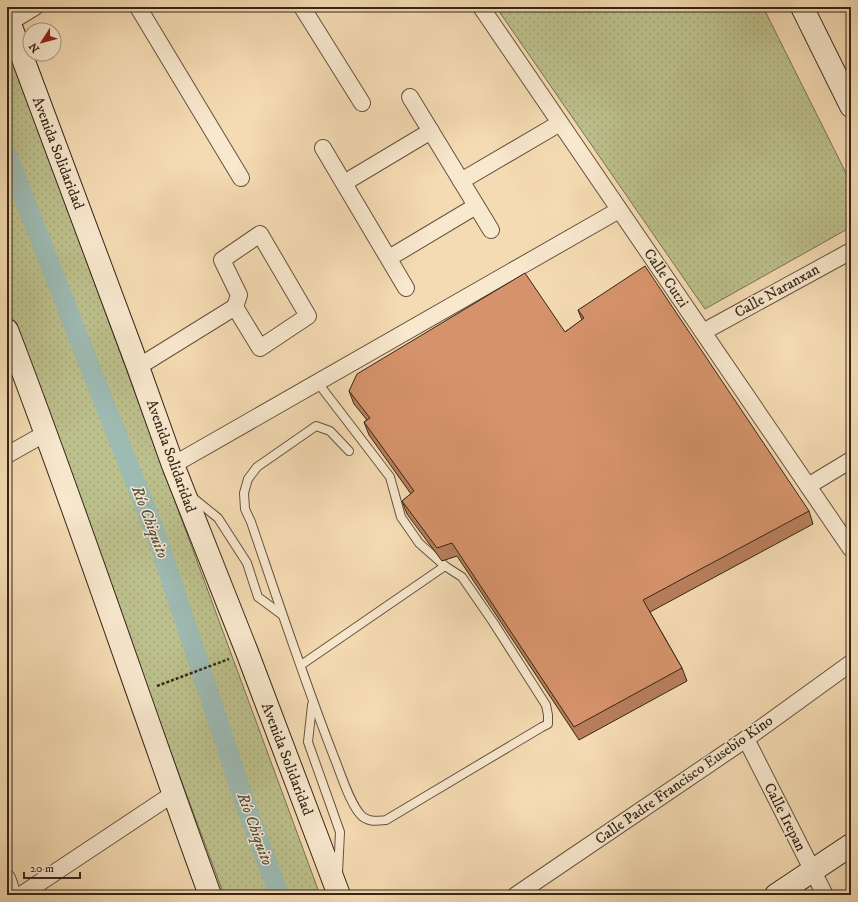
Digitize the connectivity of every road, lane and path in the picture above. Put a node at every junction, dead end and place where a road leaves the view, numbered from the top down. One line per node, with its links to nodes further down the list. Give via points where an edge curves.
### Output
1 (35, 7): 6 (street)
2 (138, 7): 13 (street)
3 (302, 7): 8 (street)
4 (481, 7): 10 (street, Calle Cutzi)
5 (802, 7): 9 (main road)
6 (8, 21): 25 (main road, Avenida Solidaridad)
7 (410, 97): 11 (street)
8 (362, 103)
9 (851, 106)
10 (560, 123): 14 (street); 17 (street, Calle Cutzi)
11 (431, 131): 14 (street); 15 (street)
12 (323, 148): 15 (street)
13 (241, 178)
14 (461, 181): 16 (street)
15 (344, 183): 20 (street)
16 (476, 206): 18 (street); 20 (street)
17 (619, 210): 24 (street, Calle Cutzi); 26 (street)
18 (491, 230)
19 (851, 251): 24 (street, Calle Naranxan)
20 (389, 258): 21 (street)
21 (406, 288)
22 (236, 307): 22 (street, via 260,348 308,316 260,234 222,260 239,295); 25 (street)
23 (7, 330): 27 (main road)
24 (703, 332): 32 (street, Calle Cutzi)
25 (138, 367): 31 (main road, Avenida Solidaridad)
26 (318, 383): 31 (street); 35 (lane, via 390,477 401,517 419,543)
27 (46, 433): 29 (street); 43 (main road)
28 (349, 451): 36 (lane, via 330,430 316,426 257,467 248,479 244,493 245,509)
29 (7, 455)
30 (851, 460): 32 (street)
31 (173, 465): 33 (main road, Avenida Solidaridad)
32 (808, 486): 34 (street, Calle Cutzi)
33 (182, 488): 36 (lane, via 218,518 247,563 258,597); 47 (main road, Avenida Solidaridad)
34 (851, 549)
35 (445, 566): 39 (lane); 41 (lane, via 462,577 493,622 546,705 548,724 386,820 374,821 362,816 353,805)
36 (282, 614): 39 (lane)
37 (228, 659): 40 (path)
38 (851, 663): 42 (street, Calle Padre Francisco Eusebio Kino)
39 (301, 665): 41 (lane)
40 (153, 687)
41 (313, 702): 47 (lane, via 308,742 340,832)
42 (746, 739): 45 (street, Calle Irepan); 51 (street, Calle Padre Francisco Eusebio Kino)
43 (173, 794): 49 (street); 50 (main road)
44 (851, 845): 45 (main road)
45 (812, 871): 52 (main road); 53 (street, Calle Irepan)
46 (7, 878): 48 (street)
47 (338, 892)
48 (13, 895)
49 (21, 895)
50 (210, 895)
51 (516, 895)
52 (776, 895)
53 (825, 895)

